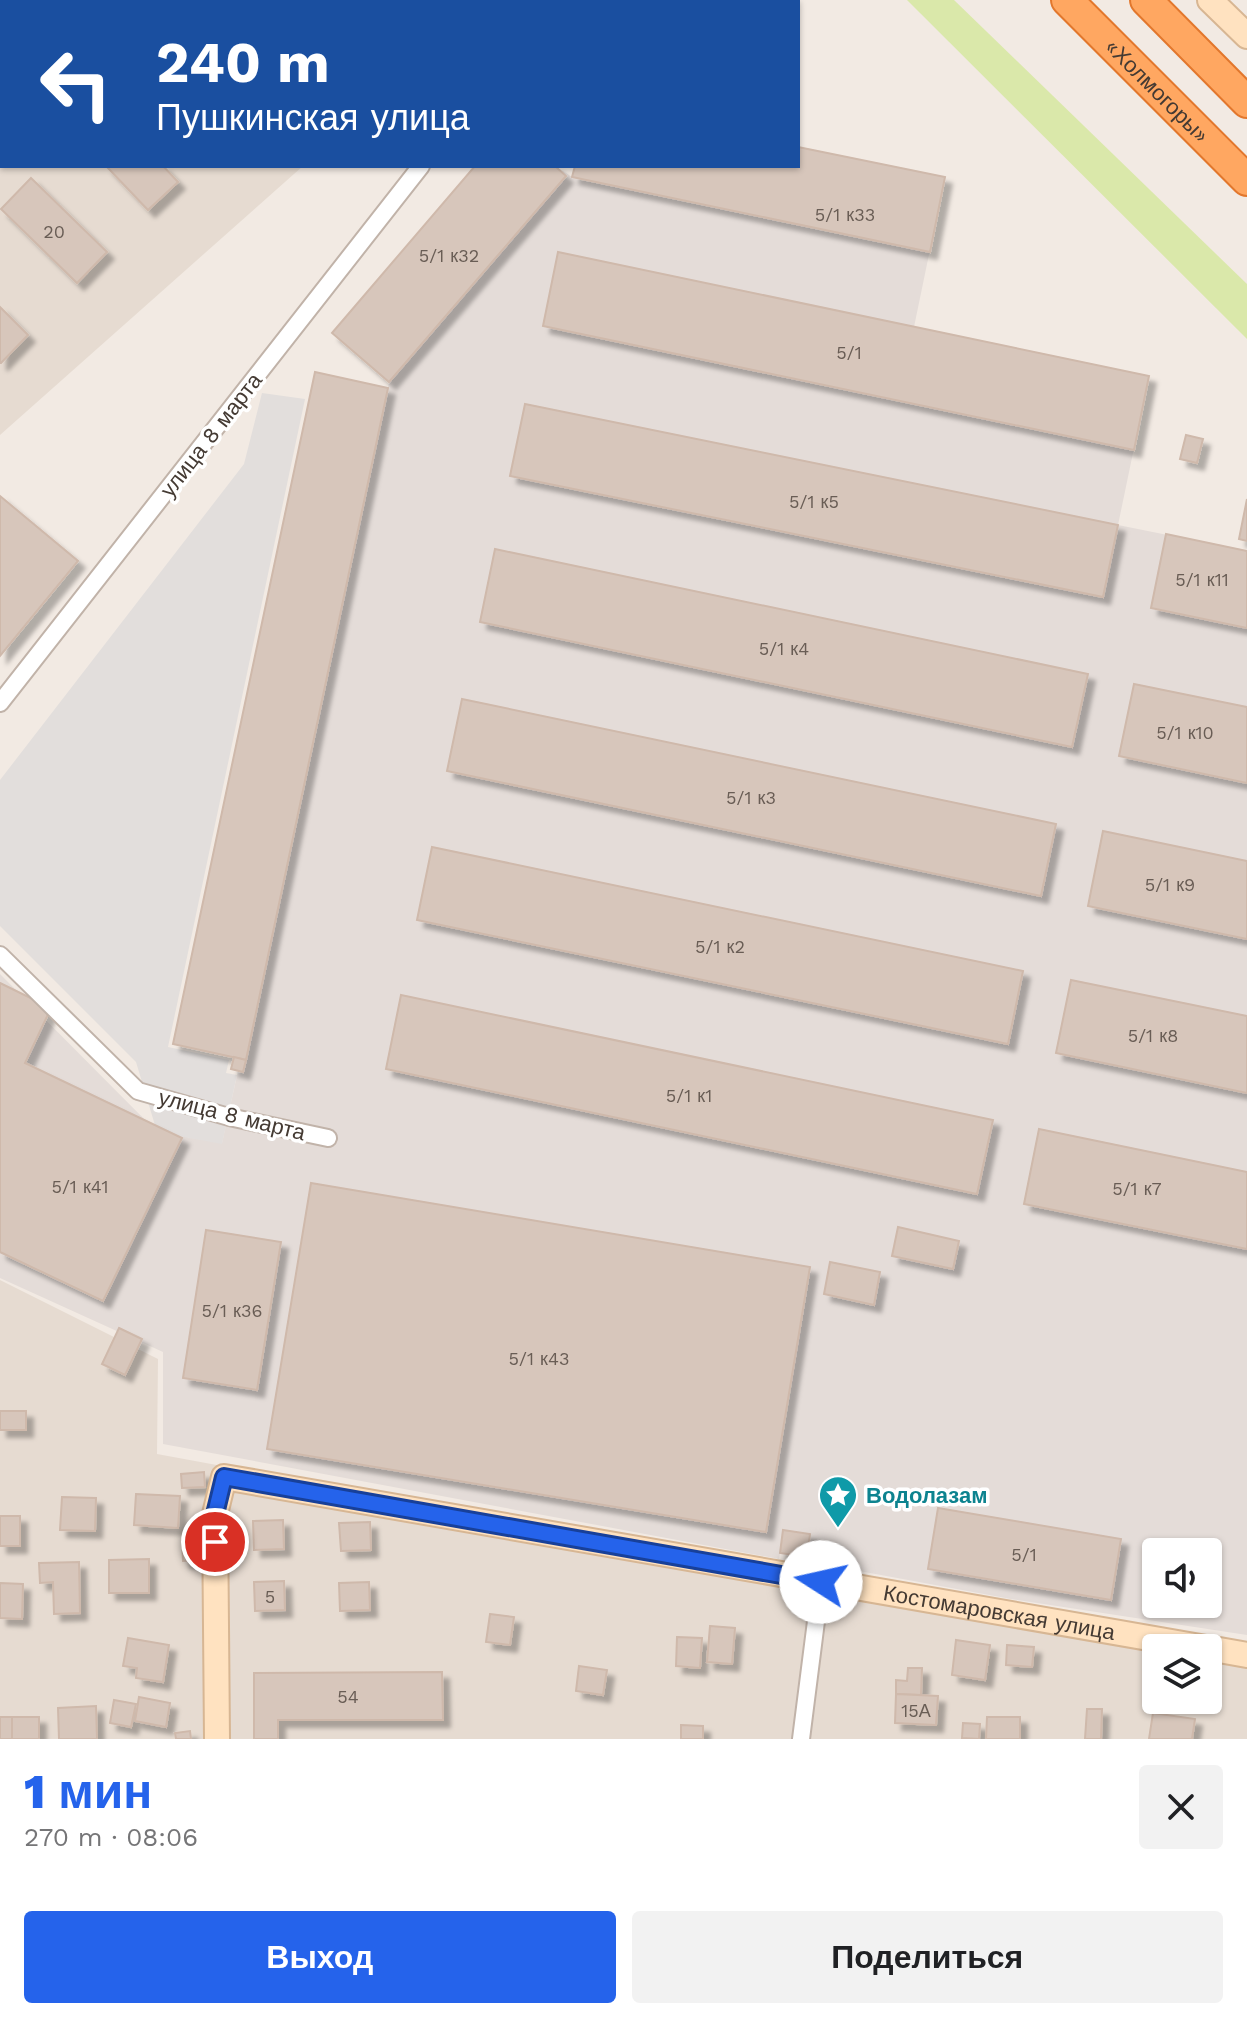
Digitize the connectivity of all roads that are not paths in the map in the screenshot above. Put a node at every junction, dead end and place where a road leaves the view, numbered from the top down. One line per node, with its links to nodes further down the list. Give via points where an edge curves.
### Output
1 (1067, 0): 7 (highway, «Холмогоры»)
2 (1146, 0): 5 (highway)
3 (1210, 0): 4 (street)
4 (1247, 36)
5 (1247, 102)
6 (419, 168): 8 (street, улица 8 марта)
7 (1247, 180)
8 (0, 703)
9 (0, 955): 10 (street, улица 8 марта, via 138,1091)
10 (328, 1138)
11 (821, 1582): 12 (street, Костомаровская улица); 15 (street, Костомаровская улица, via 224,1477 215,1514); 16 (street)
12 (1142, 1637)
13 (1222, 1651): 14 (street, Костомаровская улица)
14 (1247, 1655)
15 (217, 1739)
16 (801, 1739)

